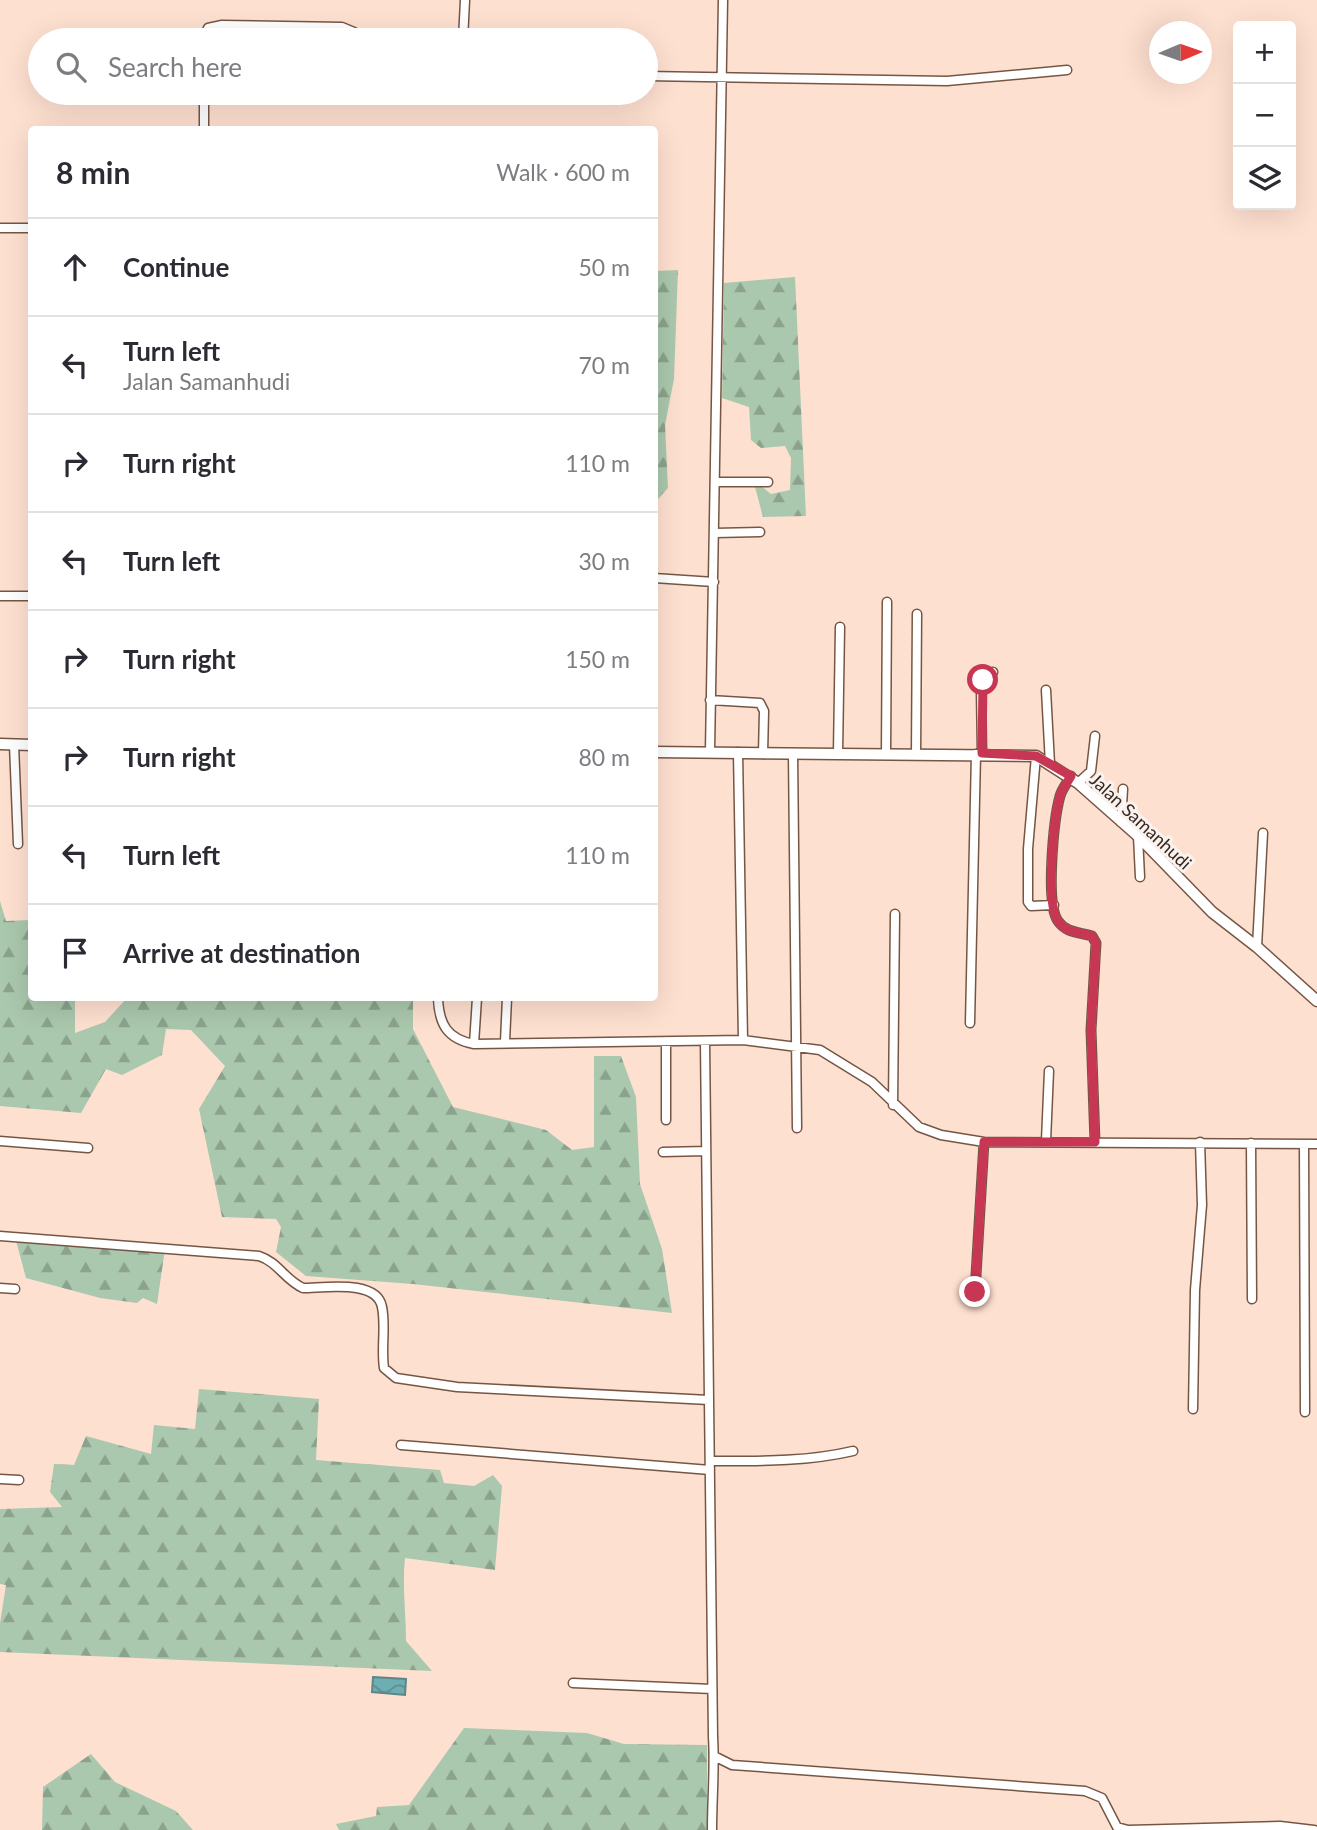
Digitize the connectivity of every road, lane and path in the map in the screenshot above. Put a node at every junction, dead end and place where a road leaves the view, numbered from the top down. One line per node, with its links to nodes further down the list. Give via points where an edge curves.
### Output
1 (465, 0): 5 (street)
2 (723, 0): 8 (street)
3 (208, 28): 4 (street)
4 (344, 28)
5 (464, 28)
6 (1067, 70): 8 (street, via 947,81)
7 (658, 76): 8 (street)
8 (722, 78): 13 (street)
9 (204, 105): 10 (street)
10 (204, 126)
11 (0, 228): 12 (street)
12 (28, 228)
13 (716, 482): 14 (street); 16 (street)
14 (768, 482)
15 (760, 532): 16 (street)
16 (715, 533): 18 (street)
17 (658, 578): 18 (street)
18 (714, 582): 26 (street)
19 (0, 596): 20 (street)
20 (28, 596)
21 (887, 602): 37 (street)
22 (917, 614): 39 (street)
23 (840, 627): 35 (street)
24 (993, 672): 38 (street, via 985,677 981,690)
25 (1046, 690): 41 (street)
26 (710, 700): 32 (street); 36 (street, via 760,703 764,711)
27 (1095, 736): 42 (street, via 1091,771)
28 (0, 744): 29 (street)
29 (14, 744): 30 (street); 47 (street)
30 (28, 744)
31 (658, 751): 32 (street, Jalan Samanhudi)
32 (710, 751): 33 (street, Jalan Samanhudi)
33 (738, 752): 36 (street, Jalan Samanhudi); 57 (street)
34 (793, 753): 35 (street, Jalan Samanhudi); 36 (street, Jalan Samanhudi); 62 (street)
35 (838, 753): 37 (street, Jalan Samanhudi)
36 (763, 754)
37 (886, 754): 39 (street, Jalan Samanhudi)
38 (979, 754): 39 (street, Jalan Samanhudi); 40 (street, Jalan Samanhudi); 56 (street)
39 (916, 755)
40 (1036, 756): 41 (street, Jalan Samanhudi); 49 (street, via 1028,902)
41 (1050, 764): 42 (street, Jalan Samanhudi)
42 (1074, 780): 44 (street, Jalan Samanhudi); 49 (street, via 1060,793 1051,877)
43 (1124, 789): 44 (street)
44 (1121, 822): 46 (street, Jalan Samanhudi)
45 (1264, 833): 51 (street)
46 (1138, 836): 48 (street); 51 (street, Jalan Samanhudi, via 1212,912)
47 (18, 844)
48 (1140, 877)
49 (1054, 905): 70 (street, via 1059,923 1076,934 1092,936 1096,943 1091,1030)
50 (895, 915): 64 (street)
51 (1257, 947): 55 (street, Jalan Samanhudi)
52 (438, 1001): 61 (street, via 442,1026 455,1038)
53 (477, 1001): 61 (street)
54 (507, 1001): 59 (street)
55 (1317, 1001)
56 (970, 1023)
57 (743, 1040): 58 (street); 62 (street)
58 (705, 1041): 60 (street); 76 (street)
59 (505, 1042): 60 (street); 61 (street)
60 (666, 1042): 65 (street)
61 (474, 1044)
62 (796, 1045): 64 (street, via 820,1050 844,1063 872,1082); 66 (street)
63 (1049, 1071): 68 (street)
64 (893, 1105): 69 (street, via 919,1127)
65 (666, 1120)
66 (797, 1128)
67 (0, 1141): 75 (street)
68 (1046, 1141): 69 (street); 70 (street)
69 (984, 1142): 81 (street)
70 (1095, 1142): 71 (street)
71 (1200, 1142): 72 (street); 84 (street, via 1202,1205)
72 (1251, 1143): 73 (street); 82 (street)
73 (1304, 1144): 74 (street); 85 (street)
74 (1317, 1144)
75 (88, 1148)
76 (706, 1151): 77 (street); 83 (street)
77 (663, 1152)
78 (0, 1237): 83 (street, via 259,1256 303,1288 372,1292 383,1308 384,1368 396,1378 457,1387)
79 (0, 1288): 80 (street)
80 (15, 1289)
81 (975, 1292)
82 (1252, 1299)
83 (709, 1400): 88 (street)
84 (1193, 1409)
85 (1305, 1412)
86 (401, 1445): 88 (street)
87 (853, 1451): 88 (street)
88 (710, 1466): 92 (street)
89 (0, 1479): 90 (street)
90 (19, 1480)
91 (573, 1683): 92 (street)
92 (712, 1689): 93 (street)
93 (716, 1757): 94 (street, via 732,1765 1085,1791 1102,1798); 95 (street)
94 (1116, 1828): 96 (street, via 1280,1826)
95 (712, 1830)
96 (1314, 1830)

